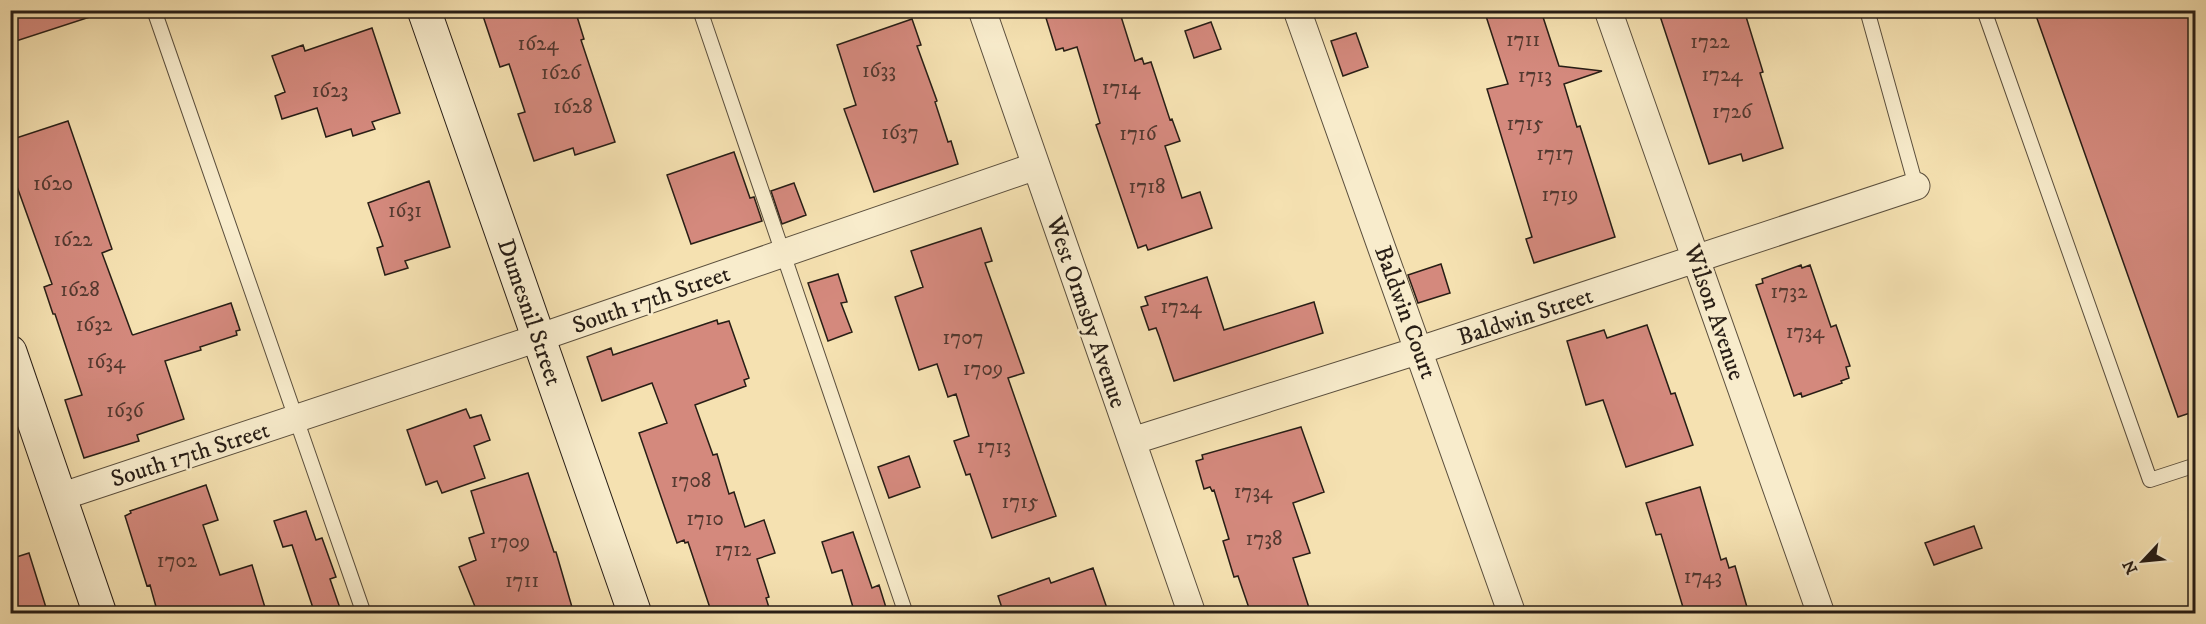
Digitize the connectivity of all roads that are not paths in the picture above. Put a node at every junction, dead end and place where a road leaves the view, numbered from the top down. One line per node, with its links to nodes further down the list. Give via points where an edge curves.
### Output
1 (154, 10): 17 (lane)
2 (424, 10): 13 (main road, Dumesnil Street)
3 (700, 10): 11 (lane)
4 (982, 10): 9 (street, West Ormsby Avenue)
5 (1298, 10): 14 (street, Baldwin Court)
6 (1608, 10): 12 (street, Wilson Avenue)
7 (1867, 10): 10 (lane)
8 (1984, 10): 19 (lane, via 2150,480)
9 (1036, 166): 11 (street, South 17th Street); 18 (street, West Ormsby Avenue)
10 (1916, 186): 12 (street, Baldwin Street)
11 (782, 254): 13 (street, South 17th Street); 24 (lane)
12 (1696, 260): 14 (street, Baldwin Street); 27 (street, Wilson Avenue)
13 (538, 338): 17 (street, South 17th Street); 23 (main road, Dumesnil Street)
14 (1420, 350): 18 (street, Baldwin Street); 26 (street, Baldwin Court)
15 (10, 352): 16 (main road)
16 (18, 397): 20 (main road)
17 (296, 419): 20 (street, South 17th Street); 22 (lane)
18 (1132, 441): 25 (street, West Ormsby Avenue)
19 (2196, 465)
20 (60, 497): 21 (main road)
21 (100, 614)
22 (364, 614)
23 (635, 614)
24 (906, 614)
25 (1192, 614)
26 (1512, 614)
27 (1821, 614)

